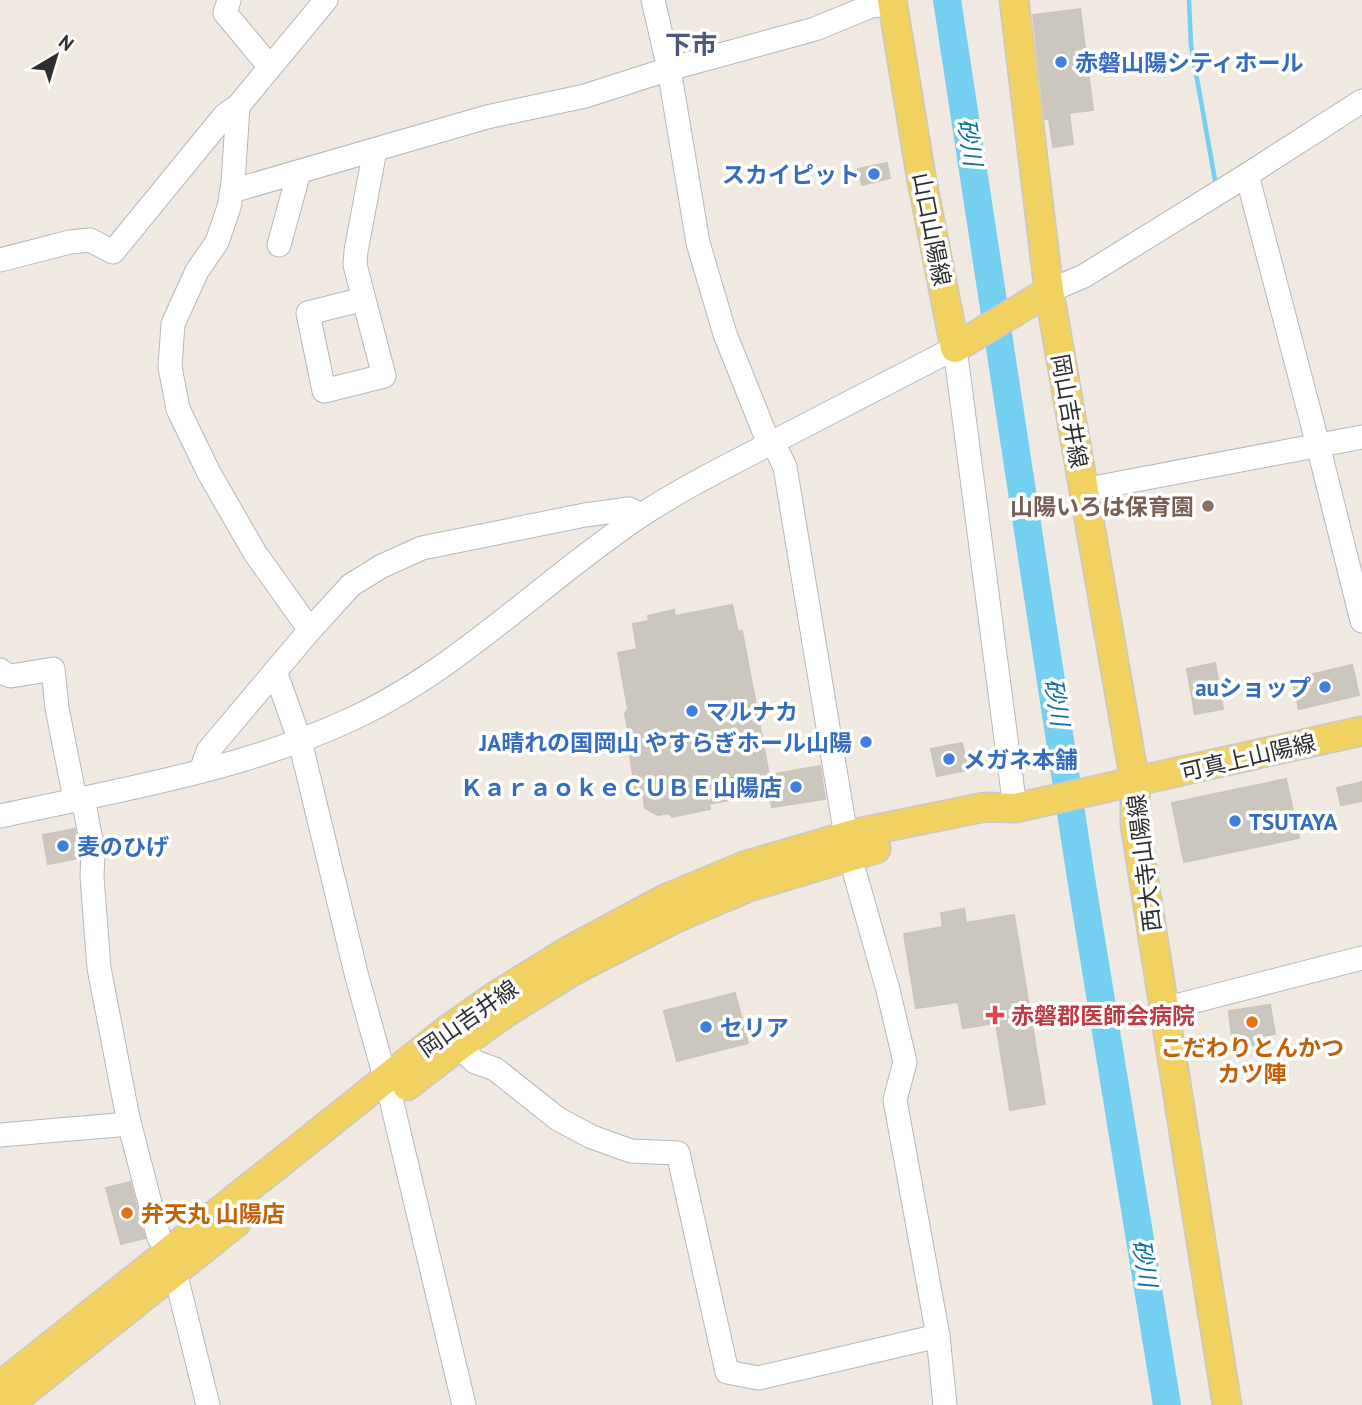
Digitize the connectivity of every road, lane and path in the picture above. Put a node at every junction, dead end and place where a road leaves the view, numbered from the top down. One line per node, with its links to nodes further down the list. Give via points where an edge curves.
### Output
1 (229, 0): 6 (street, via 225,13)
2 (326, 0): 6 (street)
3 (653, 0): 7 (street)
4 (1014, 0): 16 (main road, 岡山吉井線)
5 (893, 2): 7 (street, via 815,29); 18 (main road, 山口山陽線, via 924,190)
6 (270, 67): 9 (street)
7 (669, 69): 10 (street); 20 (street, via 698,243 725,334 765,434)
8 (1362, 101): 12 (street)
9 (238, 106): 13 (street); 15 (street, via 225,115 113,251 90,240)
10 (375, 150): 11 (street); 17 (street, via 356,251)
11 (299, 172): 13 (street); 14 (street)
12 (1247, 175): 16 (street, via 1084,276); 21 (street)
13 (232, 191): 25 (street, via 217,242 197,271 173,324 170,367 178,409 209,473 256,553)
14 (279, 245)
15 (0, 260)
16 (1039, 298): 18 (main road); 22 (main road, 岡山吉井線)
17 (364, 299)
18 (962, 343): 20 (street); 33 (street)
19 (1362, 437): 21 (street)
20 (773, 442): 23 (street); 35 (street, via 785,467)
21 (1318, 445): 22 (street); 24 (street)
22 (1083, 490): 31 (main road, 岡山吉井線)
23 (641, 515): 25 (street, via 629,509 585,514 422,548 351,585); 29 (street, via 418,683 355,718)
24 (1362, 621)
25 (310, 630): 27 (street)
26 (0, 670): 32 (street, via 10,676 53,669 57,708)
27 (275, 671): 29 (street); 30 (street, via 208,751)
28 (1362, 731): 31 (main road, 可真上山陽線)
29 (300, 741): 30 (street); 40 (street)
30 (201, 771): 32 (street)
31 (1124, 785): 33 (main road, 岡山吉井線); 38 (main road, 西大寺山陽線)
32 (79, 799): 34 (street); 41 (street, via 93,851 99,968)
33 (1015, 808): 39 (main road, 岡山吉井線, via 988,825 861,852 737,892 676,918 571,972); 40 (main road, 岡山吉井線, via 985,807 858,833 744,866 665,899 494,997 447,1030)
34 (0, 816)
35 (844, 824)
36 (855, 874): 44 (street, via 905,1062 895,1100)
37 (1362, 958): 38 (street)
38 (1173, 1007): 50 (main road, 西大寺山陽線); 51 (main road, 西大寺山陽線)
39 (459, 1046): 40 (main road, 岡山吉井線); 44 (street, via 558,1119 592,1137 631,1151 678,1153 727,1372 758,1378)
40 (388, 1089): 43 (main road, 岡山吉井線); 48 (street)
41 (130, 1124): 42 (street); 43 (street, via 159,1238)
42 (0, 1135)
43 (172, 1262): 45 (main road, 岡山吉井線); 46 (main road, 岡山吉井線); 47 (street)
44 (938, 1336): 49 (street)
45 (0, 1386)
46 (8, 1405)
47 (208, 1405)
48 (464, 1405)
49 (945, 1405)
50 (1227, 1405)
51 (1247, 1405)

